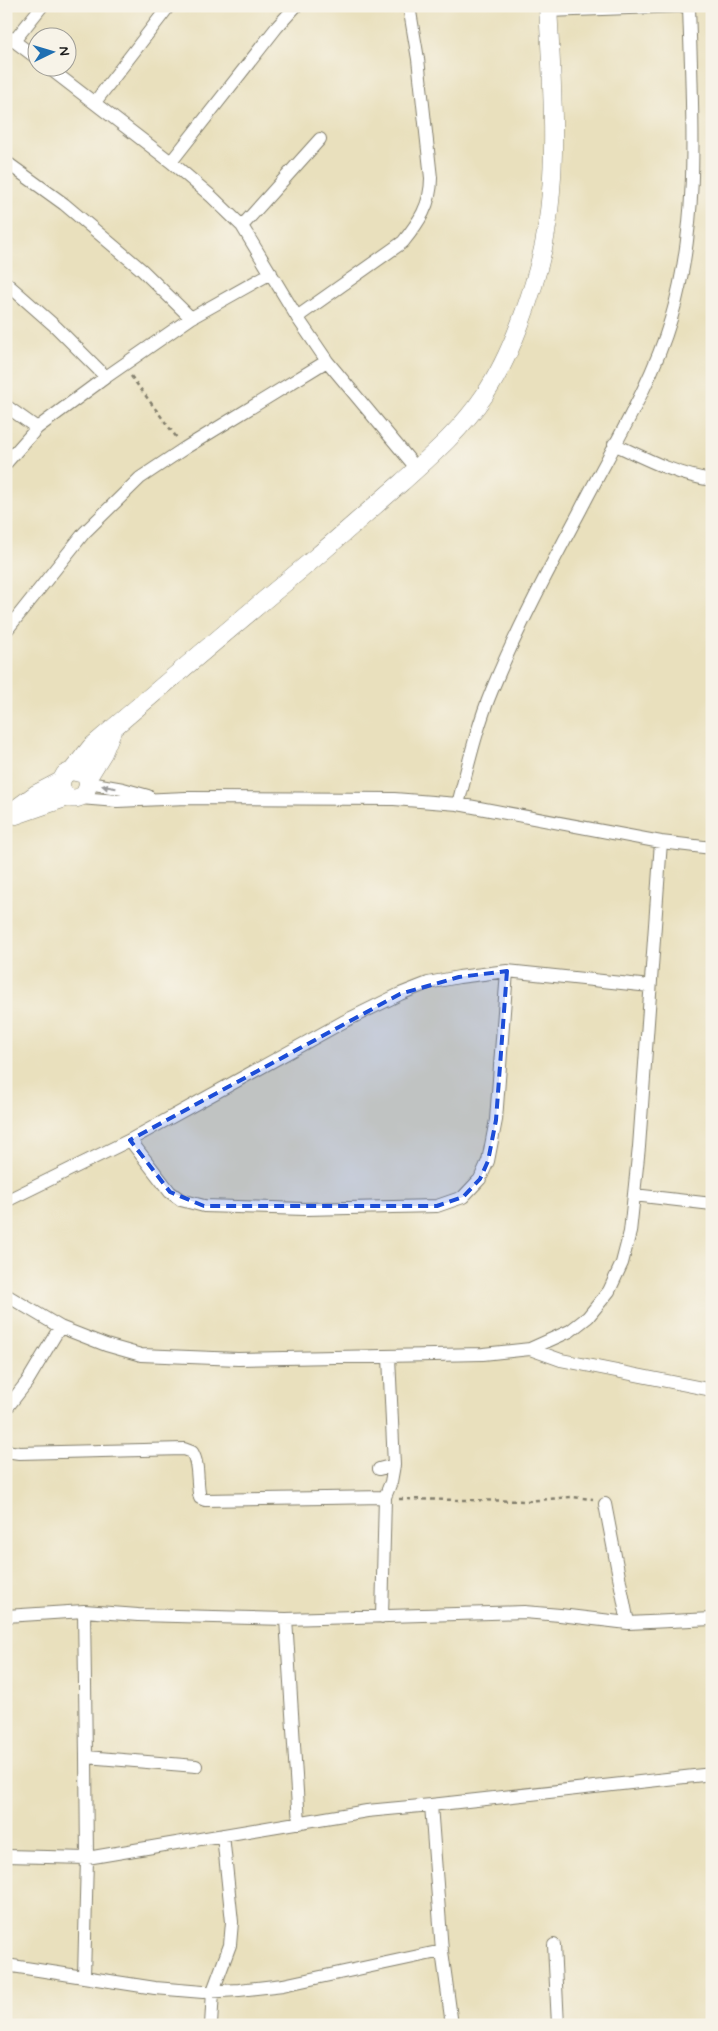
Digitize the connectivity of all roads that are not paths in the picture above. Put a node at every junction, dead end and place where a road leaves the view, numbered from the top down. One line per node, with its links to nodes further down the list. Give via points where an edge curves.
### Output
1 (42, 6): 8 (street)
2 (169, 6): 11 (street)
3 (296, 6): 14 (street)
4 (409, 6): 19 (street, via 431,178 427,207 403,242)
5 (683, 6): 7 (street)
6 (689, 6): 24 (street, via 692,138 691,197 685,252 671,319 646,383)
7 (548, 9): 26 (street, via 552,157 544,245 511,346 486,394 446,443)
8 (10, 38): 9 (street)
9 (28, 52)
10 (63, 78): 11 (street)
11 (95, 102): 14 (street)
12 (320, 139): 15 (street)
13 (6, 162): 18 (street, via 64,204 128,258)
14 (171, 162): 15 (street)
15 (242, 226): 16 (street)
16 (271, 273): 18 (street); 19 (street)
17 (6, 283): 21 (street)
18 (191, 318): 21 (street)
19 (297, 318): 20 (street)
20 (327, 361): 26 (street); 28 (street, via 140,478 84,534)
21 (106, 377): 23 (street)
22 (6, 406): 23 (street)
23 (37, 428): 25 (street)
24 (614, 444): 27 (street, via 694,478); 32 (street, via 491,691)
25 (6, 463)
26 (417, 468): 29 (street)
27 (712, 480)
28 (6, 631)
29 (113, 728): 30 (street); 31 (street, via 103,753)
30 (66, 776): 31 (street, via 78,771); 31 (street, via 63,793); 33 (street)
31 (81, 789): 32 (street, via 118,801 186,798 394,799); 33 (street)
32 (458, 804): 34 (street)
33 (6, 817)
34 (661, 842): 35 (street); 37 (street)
35 (712, 848)
36 (507, 971): 37 (street); 38 (street, via 428,983 400,994); 38 (street, via 496,1120 490,1152 480,1179 463,1197 437,1206 305,1209 204,1206 181,1200 170,1192)
37 (650, 986): 39 (street)
38 (130, 1140): 40 (street)
39 (634, 1195): 41 (street); 44 (street, via 622,1263 609,1291 588,1317 570,1331)
40 (6, 1201)
41 (712, 1204)
42 (6, 1295): 43 (street)
43 (60, 1327): 45 (street, via 141,1355 238,1359); 47 (street, via 27,1382)
44 (530, 1349): 45 (street); 46 (street, via 561,1360)
45 (389, 1357): 49 (street)
46 (712, 1390)
47 (6, 1409)
48 (6, 1451): 51 (street, via 184,1450 192,1452 196,1458 198,1492 205,1500)
49 (394, 1465): 50 (street); 51 (street)
50 (379, 1469)
51 (385, 1497): 55 (street)
52 (605, 1504): 58 (street)
53 (84, 1611): 54 (street); 57 (street); 59 (street)
54 (6, 1616)
55 (382, 1617): 57 (street); 58 (street, via 524,1612)
56 (712, 1618): 58 (street)
57 (286, 1619): 63 (street)
58 (628, 1623)
59 (86, 1757): 60 (street); 66 (street)
60 (196, 1766)
61 (712, 1774): 62 (street)
62 (431, 1805): 63 (street, via 367,1811); 68 (street)
63 (299, 1823): 64 (street)
64 (222, 1835): 66 (street); 71 (street, via 232,1922 230,1945)
65 (6, 1856): 66 (street)
66 (87, 1858): 70 (street)
67 (554, 1945): 74 (street)
68 (442, 1951): 71 (street, via 283,1985); 73 (street)
69 (6, 1965): 70 (street)
70 (84, 1977): 71 (street, via 155,1988)
71 (213, 1991): 72 (street)
72 (211, 2025)
73 (452, 2025)
74 (558, 2025)

